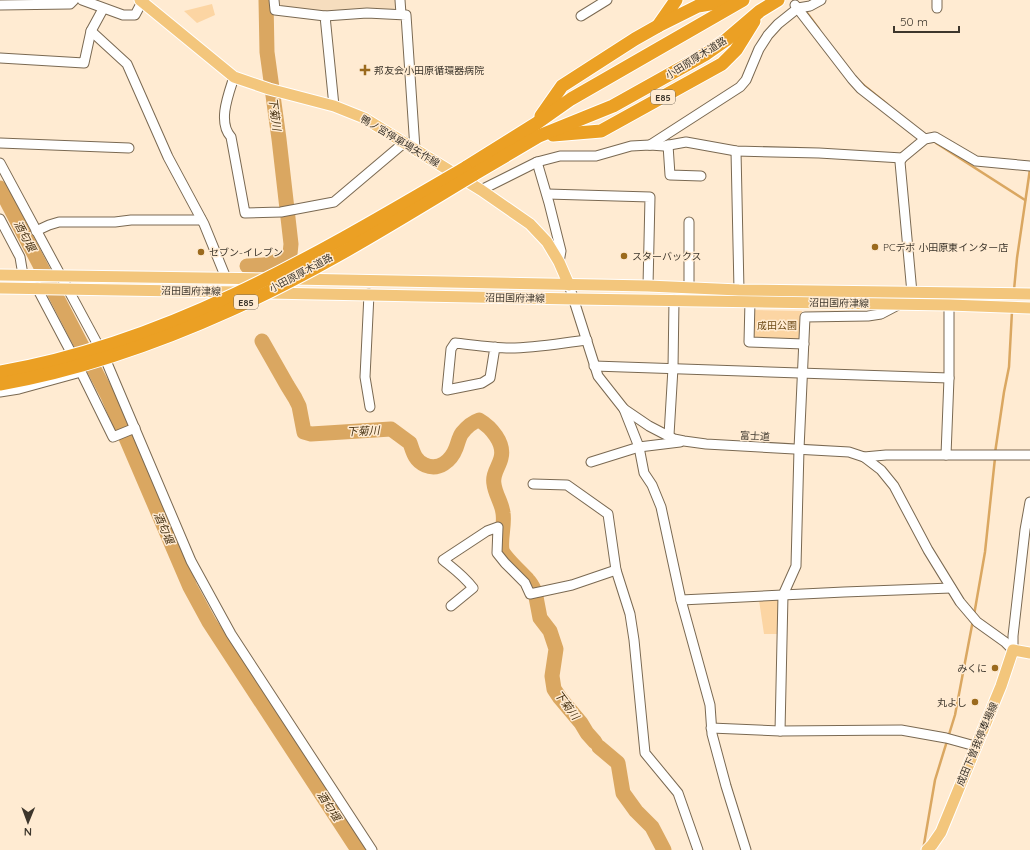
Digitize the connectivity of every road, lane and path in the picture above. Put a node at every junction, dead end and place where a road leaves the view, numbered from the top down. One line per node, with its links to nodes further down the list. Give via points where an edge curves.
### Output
1 (74, 0): 12 (street, via 70,4)
2 (82, 0): 14 (street)
3 (274, 0): 17 (street, via 275,10)
4 (400, 0): 16 (street)
5 (607, 0): 18 (street)
6 (676, 0): 19 (highway)
7 (733, 0): 19 (highway, 小田原厚木道路 / E85, via 698,6)
8 (743, 0): 24 (highway, 小田原厚木道路 / E85, via 571,99)
9 (778, 0): 15 (highway, 小田原厚木道路 / E85)
10 (821, 0): 13 (street, via 810,6)
11 (142, 1): 14 (street, via 135,14 123,15); 22 (main road, 鴨ノ宮停車場矢作線)
12 (0, 5)
13 (796, 6): 26 (street, via 861,89); 29 (street, via 768,35 740,87)
14 (103, 8): 20 (street)
15 (760, 11): 25 (highway, 小田原厚木道路 / E85, via 706,54 613,106); 25 (highway, 小田原厚木道路 / E85, via 736,50 722,64 600,131)
16 (401, 14): 17 (street, via 366,12); 32 (street, via 406,15)
17 (324, 16): 23 (street)
18 (581, 16)
19 (658, 26): 24 (highway, 小田原厚木道路 / E85, via 562,86)
20 (91, 30): 21 (street, via 84,63); 43 (street, via 127,64 168,157)
21 (0, 58)
22 (234, 77): 23 (main road, 鴨ノ宮停車場矢作線); 27 (street, via 225,107 225,125 231,137 245,213 281,212 334,202)
23 (334, 106): 27 (main road, 鴨ノ宮停車場矢作線, via 364,118)
24 (537, 123): 38 (highway, 小田原厚木道路 / E85)
25 (539, 136): 38 (highway, 小田原厚木道路 / E85)
26 (925, 139): 34 (street); 37 (street, via 935,137 976,161)
27 (405, 142): 32 (main road, 鴨ノ宮停車場矢作線)
28 (0, 143): 31 (street)
29 (650, 145): 30 (street); 35 (street, via 631,146 596,156 560,156)
30 (668, 145): 33 (street, via 686,142); 39 (street, via 670,175)
31 (129, 148)
32 (415, 149): 40 (main road, 鴨ノ宮停車場矢作線)
33 (736, 151): 34 (street); 57 (street)
34 (902, 158): 58 (street, via 900,162)
35 (537, 162): 40 (street); 41 (street)
36 (0, 163): 45 (street)
37 (1029, 166)
38 (469, 172): 72 (highway, 小田原厚木道路 / E85, bridge, via 299,263 178,321 68,357); 76 (highway, 小田原厚木道路 / E85, bridge, via 393,223 303,274 230,310 132,349 73,367)
39 (701, 176)
40 (481, 190): 46 (main road, 鴨ノ宮停車場矢作線, via 530,224 547,242)
41 (547, 194): 46 (street, via 561,251); 52 (street, via 650,197)
42 (0, 219): 48 (street, via 20,257)
43 (201, 219): 45 (street, via 59,222); 50 (street)
44 (689, 222): 55 (street)
45 (36, 231): 49 (street)
46 (560, 262): 51 (main road, 鴨ノ宮停車場矢作線)
47 (0, 275): 48 (main road, 沼田国府津線)
48 (23, 275): 49 (main road, 沼田国府津線)
49 (58, 276): 50 (main road, 沼田国府津線); 56 (street)
50 (226, 278): 51 (main road, 沼田国府津線)
51 (569, 285): 52 (main road, 沼田国府津線); 61 (street, 富士道)
52 (648, 286): 55 (main road, 沼田国府津線)
53 (0, 288): 54 (main road, 沼田国府津線)
54 (41, 288): 56 (main road, 沼田国府津線); 73 (street)
55 (689, 288): 57 (main road, 沼田国府津線)
56 (66, 289): 59 (main road, 沼田国府津線); 80 (street, via 104,356)
57 (739, 290): 58 (main road, 沼田国府津線)
58 (912, 293): 60 (main road, 沼田国府津線)
59 (370, 294): 61 (main road, 沼田国府津線); 78 (street, via 365,377)
60 (1025, 294)
61 (575, 299): 62 (main road, 沼田国府津線); 67 (street, 富士道)
62 (674, 300): 63 (main road, 沼田国府津線); 71 (street)
63 (750, 301): 64 (main road, 沼田国府津線); 68 (street, via 749,342)
64 (900, 304): 65 (main road, 沼田国府津線); 68 (street, via 882,314 868,316 805,317)
65 (949, 305): 66 (main road, 沼田国府津線); 75 (street)
66 (1030, 308)
67 (587, 340): 69 (street, via 543,346); 70 (street, 富士道)
68 (804, 344): 74 (street)
69 (495, 347): 69 (street, via 490,378 482,383 447,390 455,343)
70 (594, 366): 71 (street); 79 (street, 富士道, via 598,376)
71 (673, 368): 74 (street); 81 (street)
72 (0, 372)
73 (81, 372): 77 (street); 80 (street, via 113,437)
74 (802, 373): 75 (street); 84 (street)
75 (949, 378): 85 (street)
76 (0, 384)
77 (0, 392)
78 (370, 408)
79 (624, 409): 81 (street, 富士道, via 648,426); 83 (street)
80 (135, 428): 103 (street, via 207,593)
81 (669, 435): 82 (street, 富士道)
82 (684, 441): 83 (street); 84 (street, 富士道)
83 (639, 447): 88 (street); 95 (street, via 644,473 661,507)
84 (799, 449): 87 (street, 富士道, via 849,452); 94 (street, via 796,566)
85 (946, 455): 86 (street, 富士道); 87 (street, 富士道)
86 (1030, 455)
87 (864, 457): 93 (street, via 882,470 894,486)
88 (591, 462)
89 (533, 484): 92 (street, via 567,485 608,514)
90 (1030, 502): 91 (street)
91 (1027, 530): 97 (street)
92 (616, 570): 96 (street, via 530,594 525,583 497,553 498,527 487,531 443,560 461,574 473,588); 104 (street, via 630,614 645,753 678,793)
93 (951, 588): 94 (street); 97 (street, via 974,618)
94 (783, 594): 95 (street); 100 (street)
95 (681, 600): 99 (street, via 710,705)
96 (451, 606)
97 (1013, 650): 98 (main road); 101 (main road, 成田下曽我停車場線, via 1001,686)
98 (1030, 653)
99 (711, 728): 100 (street); 105 (street)
100 (780, 731): 101 (street, via 901,730 948,738)
101 (975, 746): 102 (main road, 成田下曽我停車場線, via 941,832)
102 (930, 848)
103 (372, 850)
104 (698, 850)
105 (746, 850)

